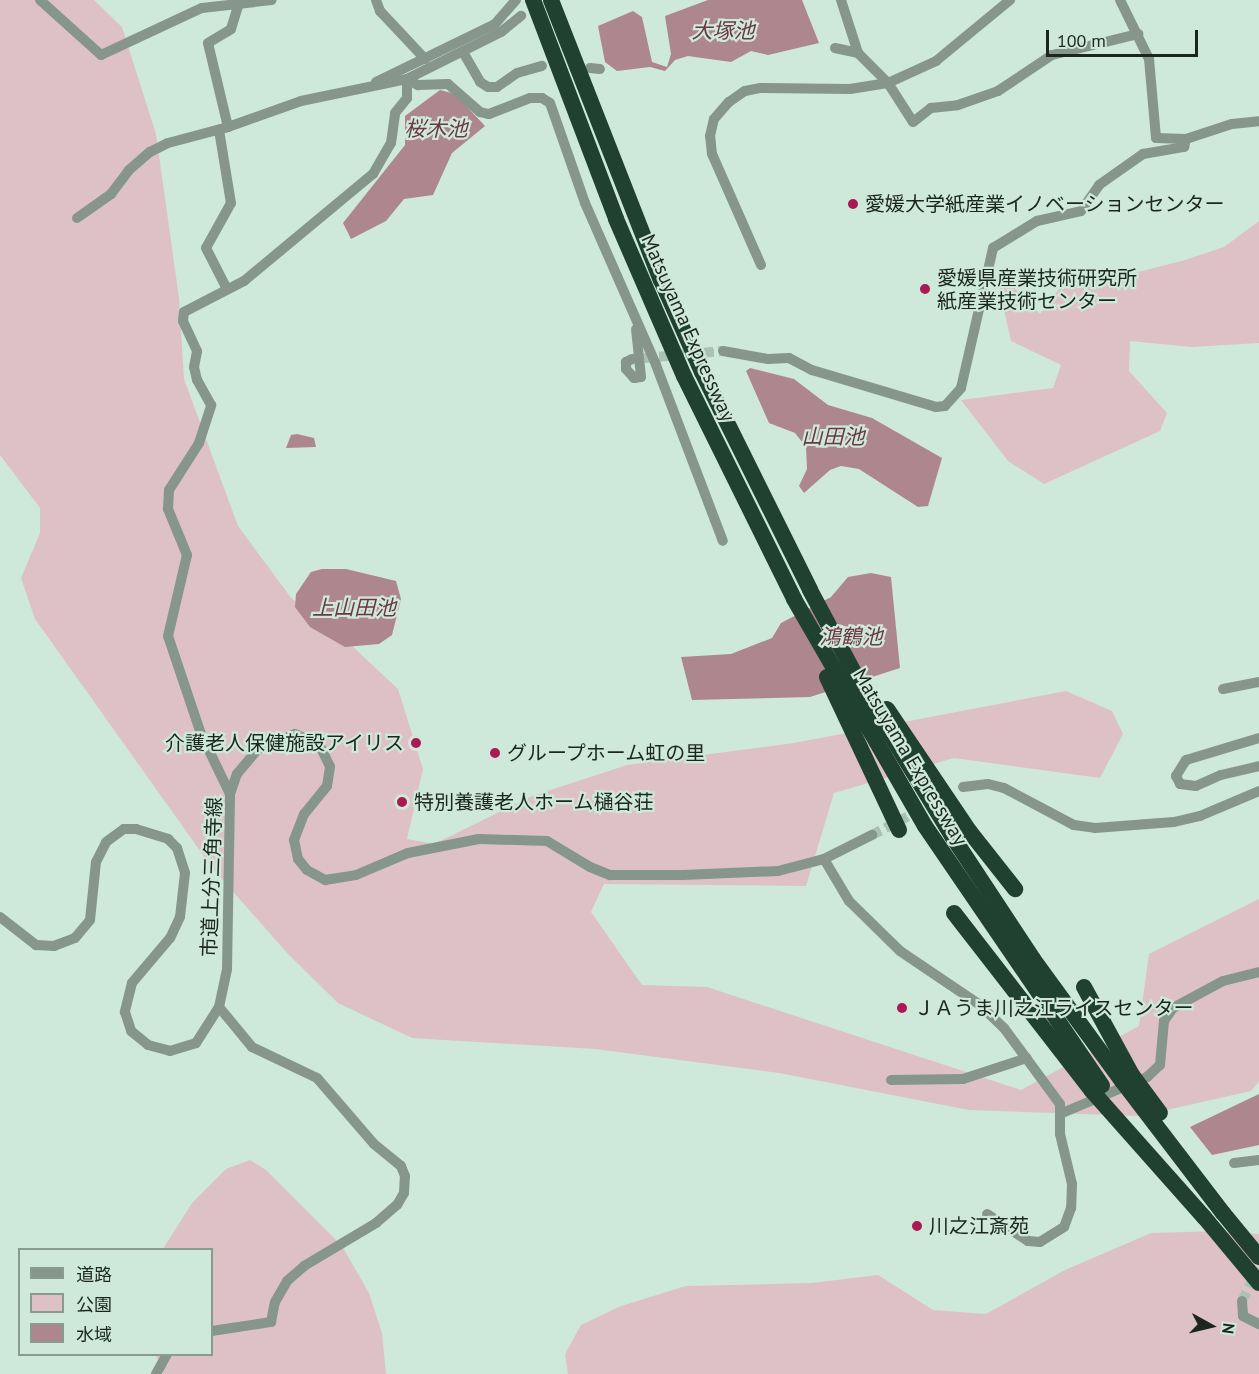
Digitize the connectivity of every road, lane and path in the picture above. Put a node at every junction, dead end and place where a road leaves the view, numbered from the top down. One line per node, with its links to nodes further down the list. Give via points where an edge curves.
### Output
1 (40, 0): 11 (street, via 101,55 174,19 217,4)
2 (272, 0): 11 (street)
3 (375, 0): 17 (street, via 380,11)
4 (516, 0): 17 (street, via 495,24)
5 (533, 0): 35 (highway, Matsuyama Expressway, via 616,219 680,366 794,599)
6 (551, 0): 22 (highway, Matsuyama Expressway)
7 (559, 0): 22 (highway)
8 (841, 0): 16 (street)
9 (1010, 0): 20 (street, via 936,61)
10 (1120, 0): 13 (street)
11 (239, 3): 24 (street, via 231,29 208,43)
12 (521, 16): 15 (street, via 501,32)
13 (1137, 34): 20 (street, via 1052,55 998,91 958,105 931,108 913,122); 25 (street, via 1149,59 1156,138)
14 (835, 48): 16 (street)
15 (463, 52): 18 (street, via 480,82 488,87 497,87 517,73); 19 (street)
16 (858, 53): 20 (street)
17 (425, 59): 21 (street)
18 (542, 66)
19 (407, 79): 21 (street); 28 (street, via 407,98 395,113 391,143 373,174 281,252); 29 (street, via 418,85 448,84 480,112 489,114 530,98 550,103 585,204)
20 (888, 83): 27 (street, via 850,89 746,91 714,119 710,136 712,154)
21 (368, 86): 24 (street, via 301,101)
22 (592, 110): 35 (highway, Matsuyama Expressway, via 702,372 810,590)
23 (1259, 122): 25 (street, via 1232,124)
24 (224, 128): 26 (street, via 168,143 150,152 129,170 111,194); 28 (street, via 231,203 206,248)
25 (1186, 139): 30 (street, via 1184,147 1143,154 1099,185 1081,211 1037,221 993,248 961,388 945,406 936,407 812,370 789,358 768,359)
26 (77, 218)
27 (761, 265)
28 (227, 290): 40 (street, via 184,312 183,321 197,351 197,380 211,405 199,443 169,489 168,509 187,555 168,636 201,734)
29 (634, 311): 31 (street, via 643,373 636,379 625,364); 32 (street)
30 (723, 351)
31 (632, 358)
32 (723, 541)
33 (1259, 682): 34 (street)
34 (1223, 688)
35 (856, 695): 41 (highway); 44 (highway); 51 (highway, Matsuyama Expressway, via 1033,959); 53 (highway, Matsuyama Expressway, via 925,826)
36 (1259, 738): 37 (street, via 1186,760 1176,776 1180,784 1196,786)
37 (1259, 766)
38 (963, 787): 39 (street, via 988,784 1004,788 1074,825 1095,828 1174,822 1200,816)
39 (1259, 790)
40 (230, 794): 43 (street, 市道上分三角寺線, via 246,760 270,742 295,734 318,744 328,759 330,776 322,795 299,822 294,849 307,870 325,880 356,875 408,853 447,843 489,839 547,841 610,875 778,870); 49 (street, 市道上分三角寺線, via 227,969)
41 (899, 830)
42 (872, 835): 43 (street, 市道上分三角寺線)
43 (824, 859): 50 (street, via 849,901 868,920 900,951 980,1005)
44 (1015, 889)
45 (954, 913): 53 (highway)
46 (0, 917): 49 (street, 市道上分三角寺線, via 36,945 54,946 75,939 90,920 96,862 106,842 124,829 159,833 177,848 182,859 180,917 170,938 132,983 125,1002 127,1022 148,1045 159,1050 182,1049 196,1043)
47 (1259, 972): 54 (street, via 1223,981 1173,1008 1164,1021 1160,1065 1147,1077)
48 (1084, 987): 51 (highway)
49 (219, 1007): 64 (street, via 252,1047 317,1078 374,1144 401,1166 405,1176 404,1193 397,1205 287,1281 274,1302 271,1322)
50 (1027, 1058): 52 (street, via 963,1079); 54 (street, via 1053,1090)
51 (1127, 1078): 57 (highway, bridge)
52 (891, 1080)
53 (1097, 1088): 61 (highway, bridge)
54 (1060, 1114): 58 (street, via 1060,1134 1072,1184 1071,1208 1064,1227 1040,1242 1028,1241)
55 (1259, 1160): 56 (street)
56 (1234, 1163)
57 (1226, 1210): 59 (highway); 60 (highway)
58 (987, 1214)
59 (1259, 1251)
60 (1259, 1257)
61 (1259, 1283)
62 (1242, 1301): 63 (street, via 1243,1316)
63 (1259, 1324)
64 (213, 1331)
65 (165, 1356): 66 (street)
66 (156, 1374)

